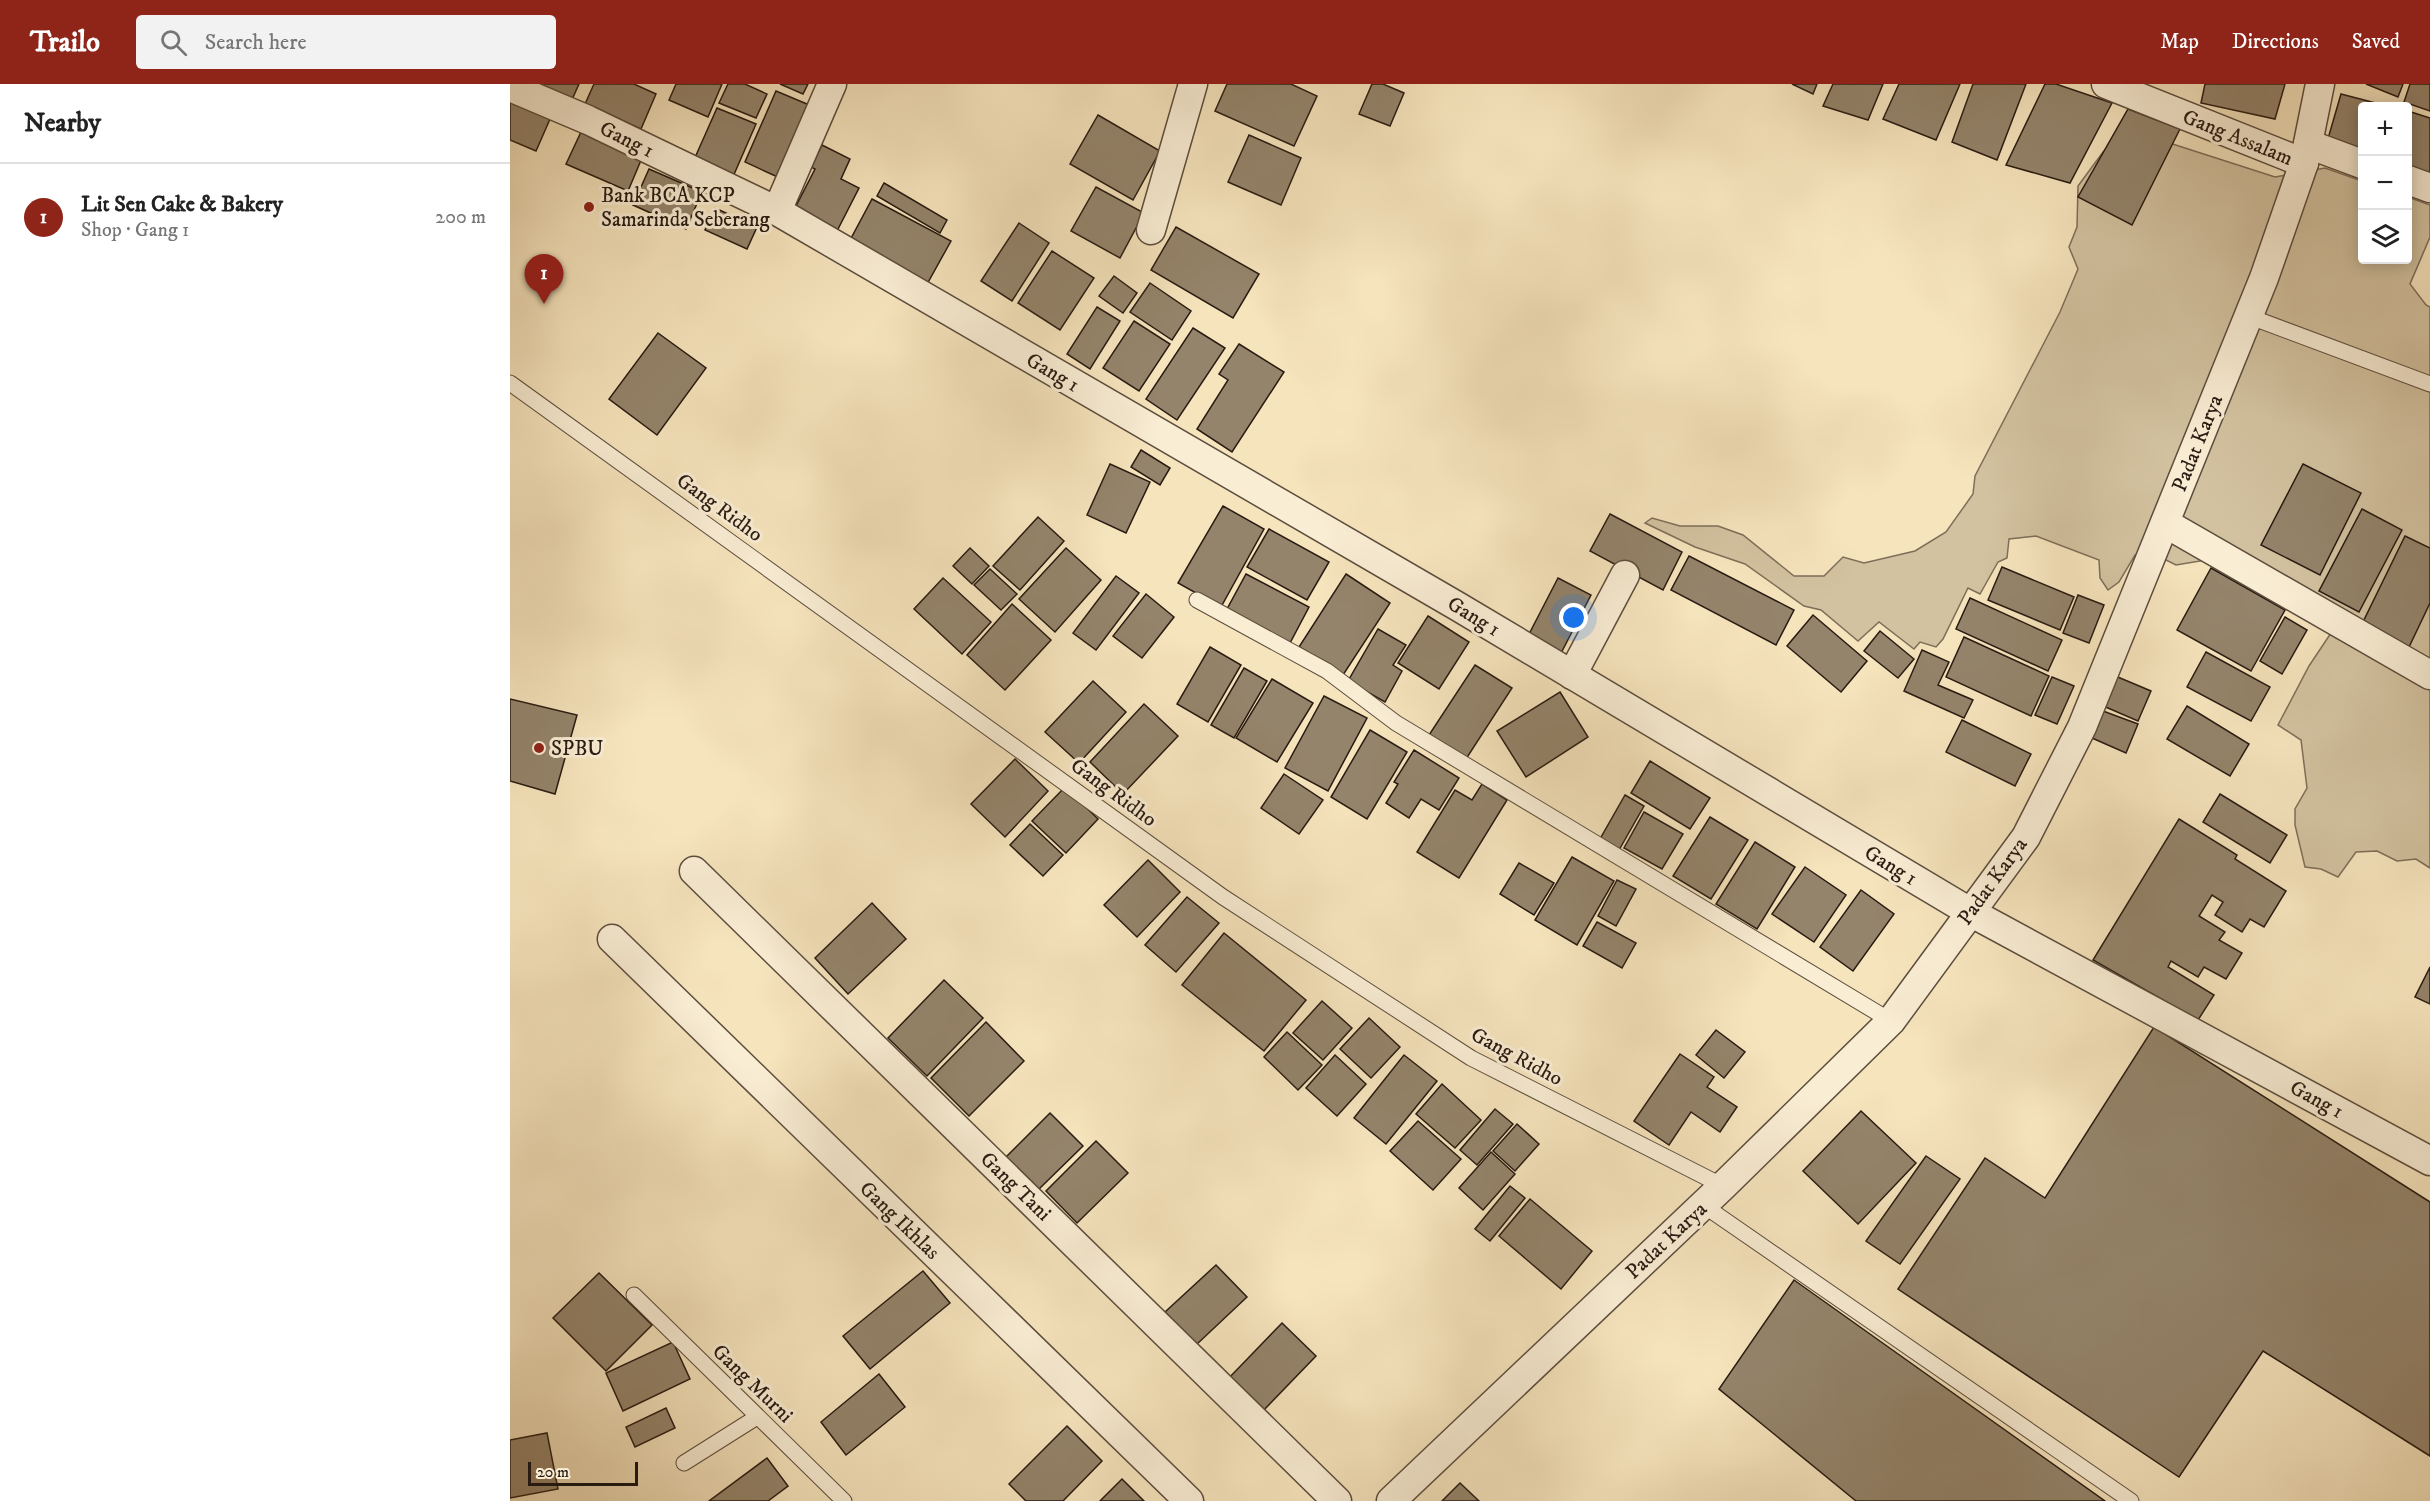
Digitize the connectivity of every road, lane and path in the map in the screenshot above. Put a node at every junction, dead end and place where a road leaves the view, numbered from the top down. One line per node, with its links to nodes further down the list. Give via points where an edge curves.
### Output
1 (832, 84): 10 (street)
2 (1193, 84): 11 (street)
3 (2106, 84): 6 (street, Gang Assalam)
4 (2320, 84): 6 (street, Padat Karya)
5 (510, 87): 10 (street, Gang 1)
6 (2306, 154): 7 (street, Gang Assalam); 12 (street, Padat Karya)
7 (2358, 163)
8 (2412, 181): 9 (street)
9 (2430, 188)
10 (777, 211): 18 (street, Gang 1)
11 (1151, 231)
12 (2248, 316): 14 (lane); 15 (street, Padat Karya)
13 (510, 383): 25 (lane, Gang Ridho, via 1223,897 1471,1058)
14 (2430, 384)
15 (2165, 523): 19 (street); 21 (street, Padat Karya, via 2082,727 2026,837)
16 (1624, 575): 18 (street)
17 (1197, 600): 23 (lane, via 1327,671 1396,723)
18 (1572, 675): 21 (street, Gang 1)
19 (2430, 675)
20 (694, 871): 32 (street, Gang Tani)
21 (1970, 912): 23 (street, Padat Karya); 24 (street, Gang 1)
22 (612, 939): 31 (street, Gang Ikhlas)
23 (1891, 1021): 25 (street, Padat Karya)
24 (2430, 1161)
25 (1724, 1186): 26 (street, Padat Karya)
26 (1703, 1205): 33 (street, Padat Karya); 34 (lane)
27 (634, 1295): 28 (lane, Gang Murni)
28 (757, 1417): 29 (lane); 30 (lane, Gang Murni)
29 (684, 1463)
30 (844, 1501)
31 (1189, 1501)
32 (1337, 1501)
33 (1391, 1501)
34 (2131, 1501)

